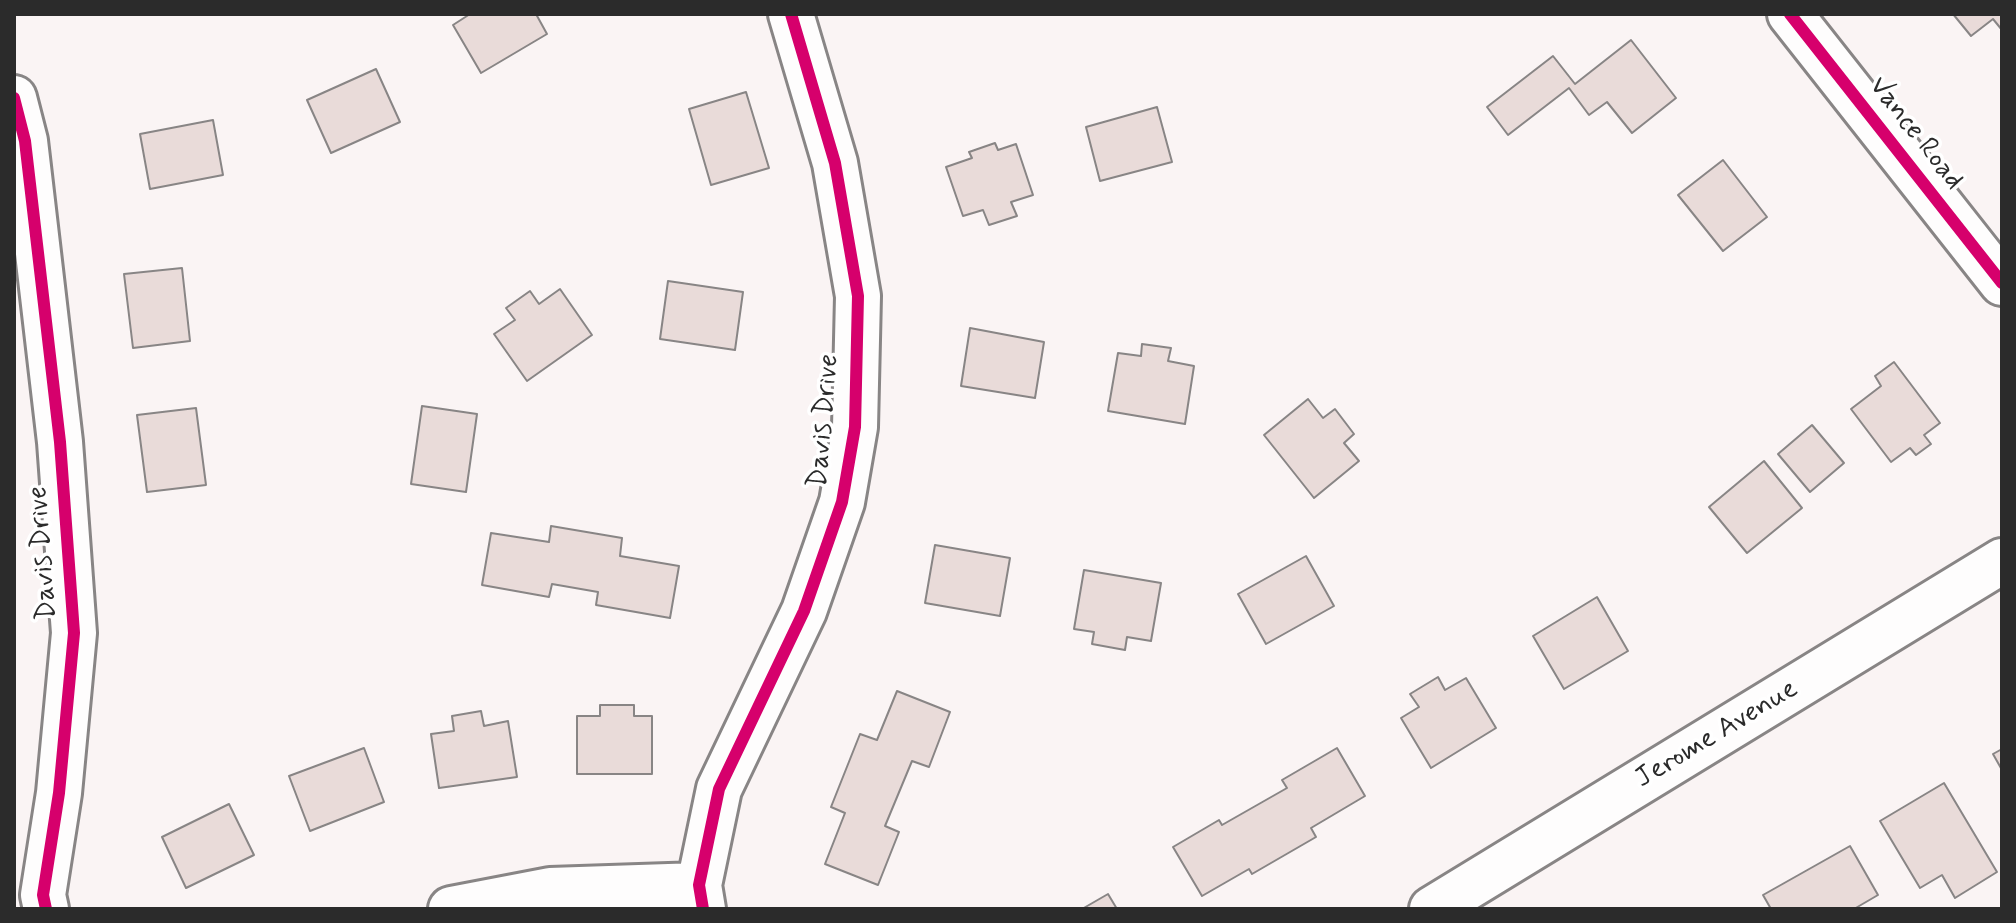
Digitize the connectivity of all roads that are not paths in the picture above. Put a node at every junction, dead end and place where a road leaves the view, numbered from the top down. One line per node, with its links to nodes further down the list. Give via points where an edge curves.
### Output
1 (791, 14): 6 (street, Davis Drive, via 835,163 858,296 855,427 842,502 804,611 719,789)
2 (1790, 14): 4 (street, Vance Road)
3 (14, 98): 7 (street, Davis Drive, via 25,141 60,442 74,633 43,895)
4 (2002, 283)
5 (2002, 561): 9 (street, Jerome Avenue)
6 (701, 897): 8 (street, via 550,890)
7 (46, 909)
8 (451, 909)
9 (1432, 909)

